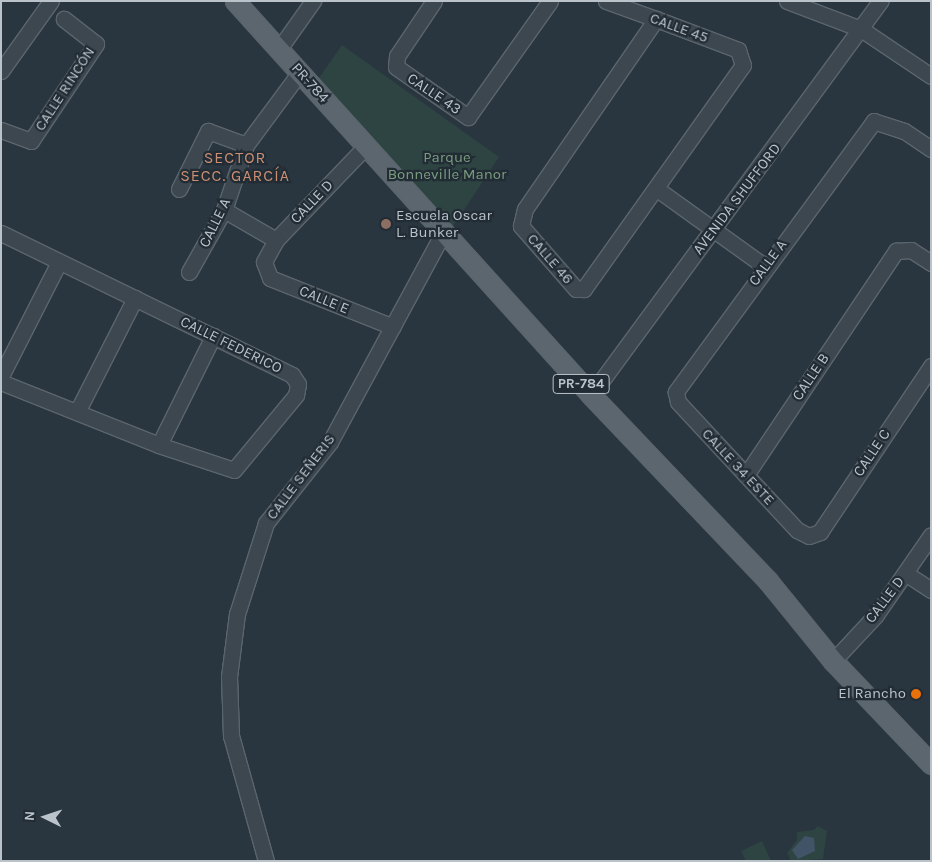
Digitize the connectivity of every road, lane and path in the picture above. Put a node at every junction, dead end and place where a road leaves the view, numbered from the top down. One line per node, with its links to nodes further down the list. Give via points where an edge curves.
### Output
1 (50, 1): 14 (street)
2 (235, 1): 12 (main road, PR-784 / PR-784)
3 (313, 1): 12 (street)
4 (434, 1): 5 (street, CALLE 43, via 397,56 396,67 468,117)
5 (550, 1)
6 (606, 1): 10 (street, CALLE 45)
7 (787, 1): 11 (street)
8 (880, 1): 11 (street, AVENIDA SHUFFORD)
9 (64, 19): 17 (street, CALLE RINCÓN, via 96,44 31,141)
10 (656, 20): 13 (street, CALLE 45, via 738,50); 22 (street, CALLE 46, via 524,209 521,226 576,289 584,290)
11 (861, 29): 16 (street); 25 (street, AVENIDA SHUFFORD)
12 (279, 49): 15 (main road, PR-784 / PR-784)
13 (743, 65): 22 (street, CALLE 46)
14 (1, 71)
15 (300, 72): 18 (street, CALLE A); 19 (main road, PR-784 / PR-784)
16 (931, 76)
17 (1, 130)
18 (246, 145): 21 (street, via 208,130); 23 (street, CALLE A)
19 (367, 145): 24 (main road, PR-784 / PR-784); 27 (street, CALLE D)
20 (931, 149): 31 (street, CALLE A, via 904,131 874,121)
21 (179, 189)
22 (657, 189): 25 (street)
23 (224, 210): 27 (street); 32 (street, CALLE A)
24 (444, 231): 34 (street, CALLE SEÑERIS); 40 (main road, PR-784 / PR-784)
25 (713, 231): 31 (street); 40 (street, AVENIDA SHUFFORD)
26 (1, 233): 28 (street, CALLE FEDERICO)
27 (276, 240): 29 (street, CALLE D)
28 (59, 262): 33 (street, CALLE FEDERICO); 37 (street)
29 (264, 262): 34 (street, CALLE E, via 270,278)
30 (931, 263): 43 (street, CALLE B, via 911,250 896,251)
31 (764, 266): 39 (street, CALLE A)
32 (189, 272)
33 (135, 298): 35 (street, CALLE FEDERICO); 41 (street)
34 (393, 327): 50 (street, CALLE SEÑERIS, via 330,442 266,523 237,614 229,677 231,736)
35 (214, 336): 42 (street); 42 (street, CALLE FEDERICO, via 292,375 298,384 296,395 234,470)
36 (931, 366): 45 (street, CALLE C, via 820,532)
37 (1, 376)
38 (1, 382): 41 (street, CALLE FEDERICO)
39 (676, 392): 43 (street, CALLE 34 ESTE, via 678,402)
40 (591, 395): 48 (main road, PR-784 / PR-784, via 768,581)
41 (77, 412): 42 (street, CALLE FEDERICO)
42 (159, 444)
43 (746, 475): 45 (street, CALLE 34 ESTE, via 797,530)
44 (931, 535): 46 (street, CALLE D)
45 (809, 536)
46 (905, 573): 47 (street); 48 (street, CALLE D, via 875,616)
47 (931, 590)
48 (833, 661): 49 (main road, PR-784 / PR-784)
49 (931, 764)
50 (266, 861)

